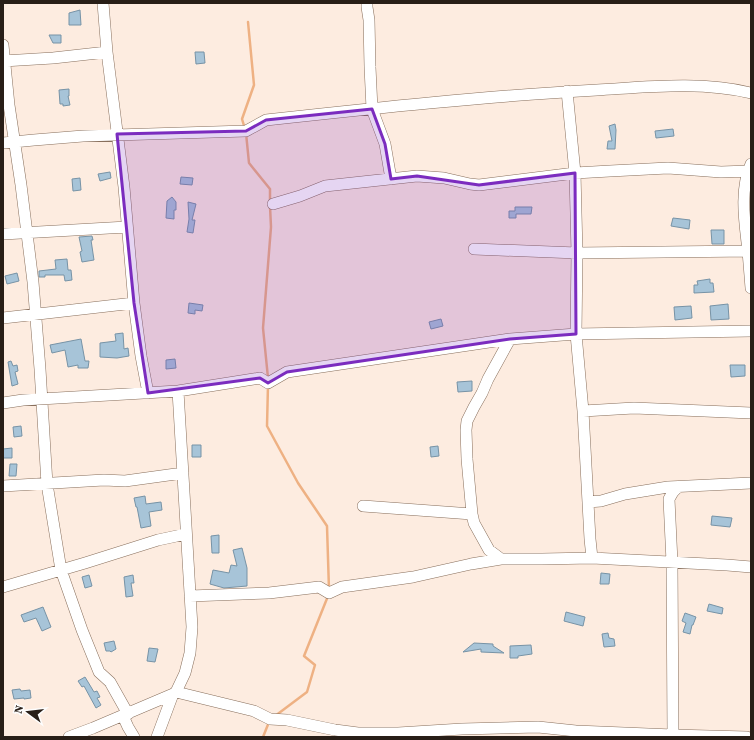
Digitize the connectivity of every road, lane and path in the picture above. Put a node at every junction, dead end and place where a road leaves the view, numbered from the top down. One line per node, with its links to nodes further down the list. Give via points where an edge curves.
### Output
1 (103, 3): 4 (street)
2 (367, 3): 8 (street)
3 (3, 45): 5 (street)
4 (107, 52): 5 (street); 9 (street)
5 (4, 61): 10 (street, via 9,105)
6 (567, 92): 7 (street, via 679,86 734,89); 8 (street); 12 (street)
7 (751, 93)
8 (372, 109): 9 (street, via 266,120 246,131); 13 (street, via 385,144)
9 (117, 134): 10 (street); 15 (street)
10 (8, 143): 16 (street, via 21,186)
11 (749, 168): 12 (street, via 721,172 668,168); 19 (street, via 744,204)
12 (575, 173): 13 (street, via 479,185 417,176); 20 (street)
13 (391, 179): 14 (street, via 325,186)
14 (273, 204)
15 (127, 227): 16 (street); 22 (street)
16 (26, 232): 17 (street); 23 (street)
17 (3, 234)
18 (474, 249): 20 (street)
19 (749, 251): 20 (street); 21 (street)
20 (577, 253): 26 (street)
21 (751, 288)
22 (134, 303): 23 (street); 29 (street)
23 (35, 314): 24 (street); 30 (street)
24 (3, 318)
25 (751, 331): 26 (street)
26 (576, 334): 27 (street); 32 (street)
27 (510, 338): 28 (street, via 288,372 268,383 260,378); 43 (street, via 467,421 467,459)
28 (178, 391): 29 (street); 34 (street)
29 (148, 393): 30 (street)
30 (41, 399): 31 (street); 36 (street)
31 (3, 403)
32 (583, 411): 33 (street, via 634,408); 41 (street)
33 (751, 413)
34 (183, 473): 36 (street, via 124,481); 44 (street)
35 (751, 483): 38 (street)
36 (47, 484): 37 (street); 49 (street)
37 (3, 486)
38 (678, 487): 39 (street); 40 (street)
39 (658, 488): 40 (street); 41 (street)
40 (669, 499): 47 (street)
41 (588, 502): 45 (street)
42 (363, 506): 43 (street)
43 (472, 514): 46 (street, via 474,523 489,550)
44 (186, 534): 49 (street); 51 (street)
45 (592, 558): 46 (street); 47 (street)
46 (501, 559): 51 (street, via 413,577 342,586 329,594 319,587 269,593)
47 (672, 562): 48 (street); 55 (street)
48 (751, 567)
49 (61, 570): 50 (street); 53 (street, via 99,672 110,682)
50 (3, 587)
51 (190, 596): 52 (street, via 190,653 185,672)
52 (174, 693): 53 (street); 54 (street, via 254,711 270,719 358,733); 58 (street)
53 (125, 715): 56 (street); 57 (street)
54 (398, 735): 55 (street, via 462,728 538,727)
55 (673, 736): 59 (street)
56 (69, 737)
57 (134, 737)
58 (157, 737)
59 (747, 737)

